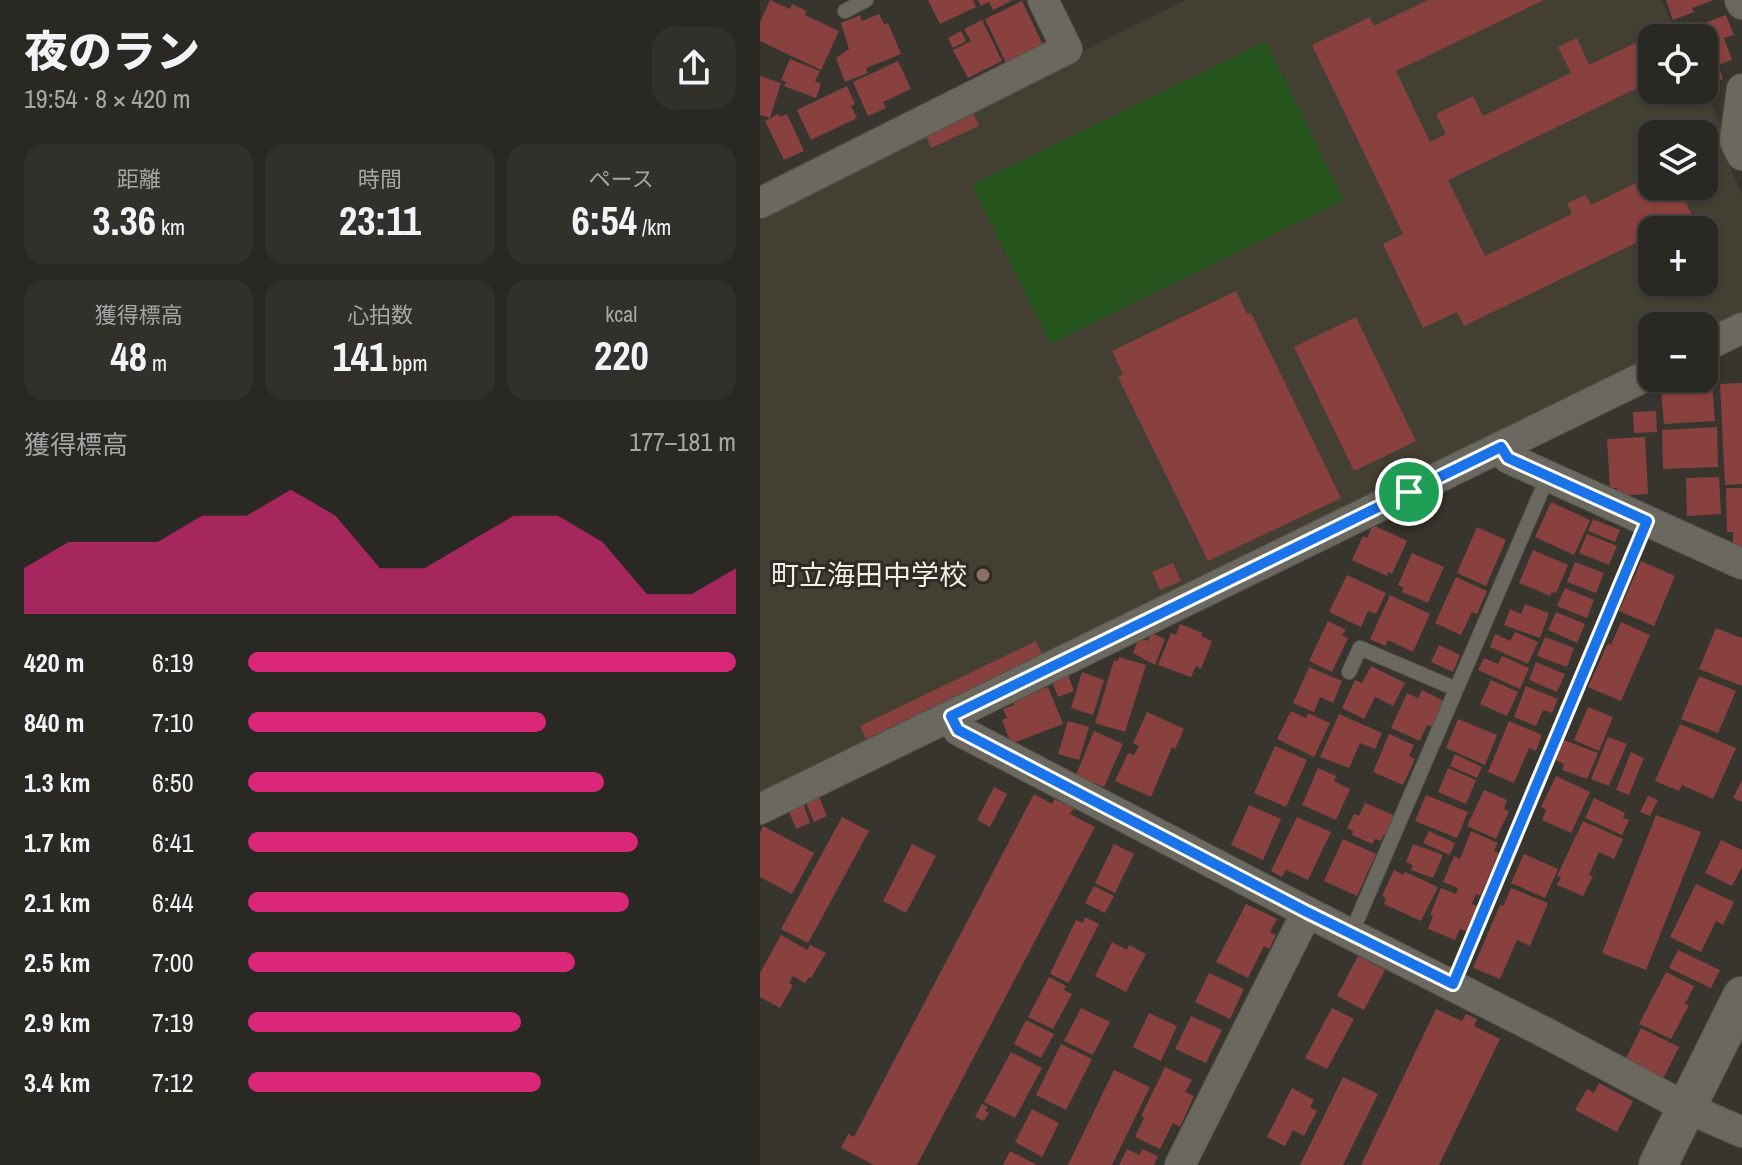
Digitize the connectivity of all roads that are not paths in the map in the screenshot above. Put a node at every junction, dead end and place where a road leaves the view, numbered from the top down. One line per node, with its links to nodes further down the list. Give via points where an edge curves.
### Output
1 (866, 0): 3 (lane)
2 (1043, 0): 6 (street, via 1067,49)
3 (845, 11)
4 (1742, 89): 5 (street, via 1735,141)
5 (1742, 155)
6 (760, 203)
7 (1742, 328): 8 (street)
8 (1718, 340)
9 (1638, 380): 10 (street)
10 (1501, 447): 11 (street, via 1508,458); 16 (street)
11 (1548, 476): 12 (street); 15 (lane)
12 (1647, 521): 13 (street); 20 (lane)
13 (1742, 564)
14 (1349, 672): 15 (lane, via 1360,648)
15 (1456, 689): 19 (lane)
16 (951, 716): 17 (street); 18 (street, via 958,730)
17 (760, 809)
18 (1307, 912): 19 (street); 24 (street)
19 (1351, 934): 20 (street)
20 (1453, 984): 22 (street)
21 (1742, 996): 22 (street)
22 (1687, 1108): 23 (street); 25 (street)
23 (1742, 1132)
24 (1180, 1165)
25 (1658, 1165)

